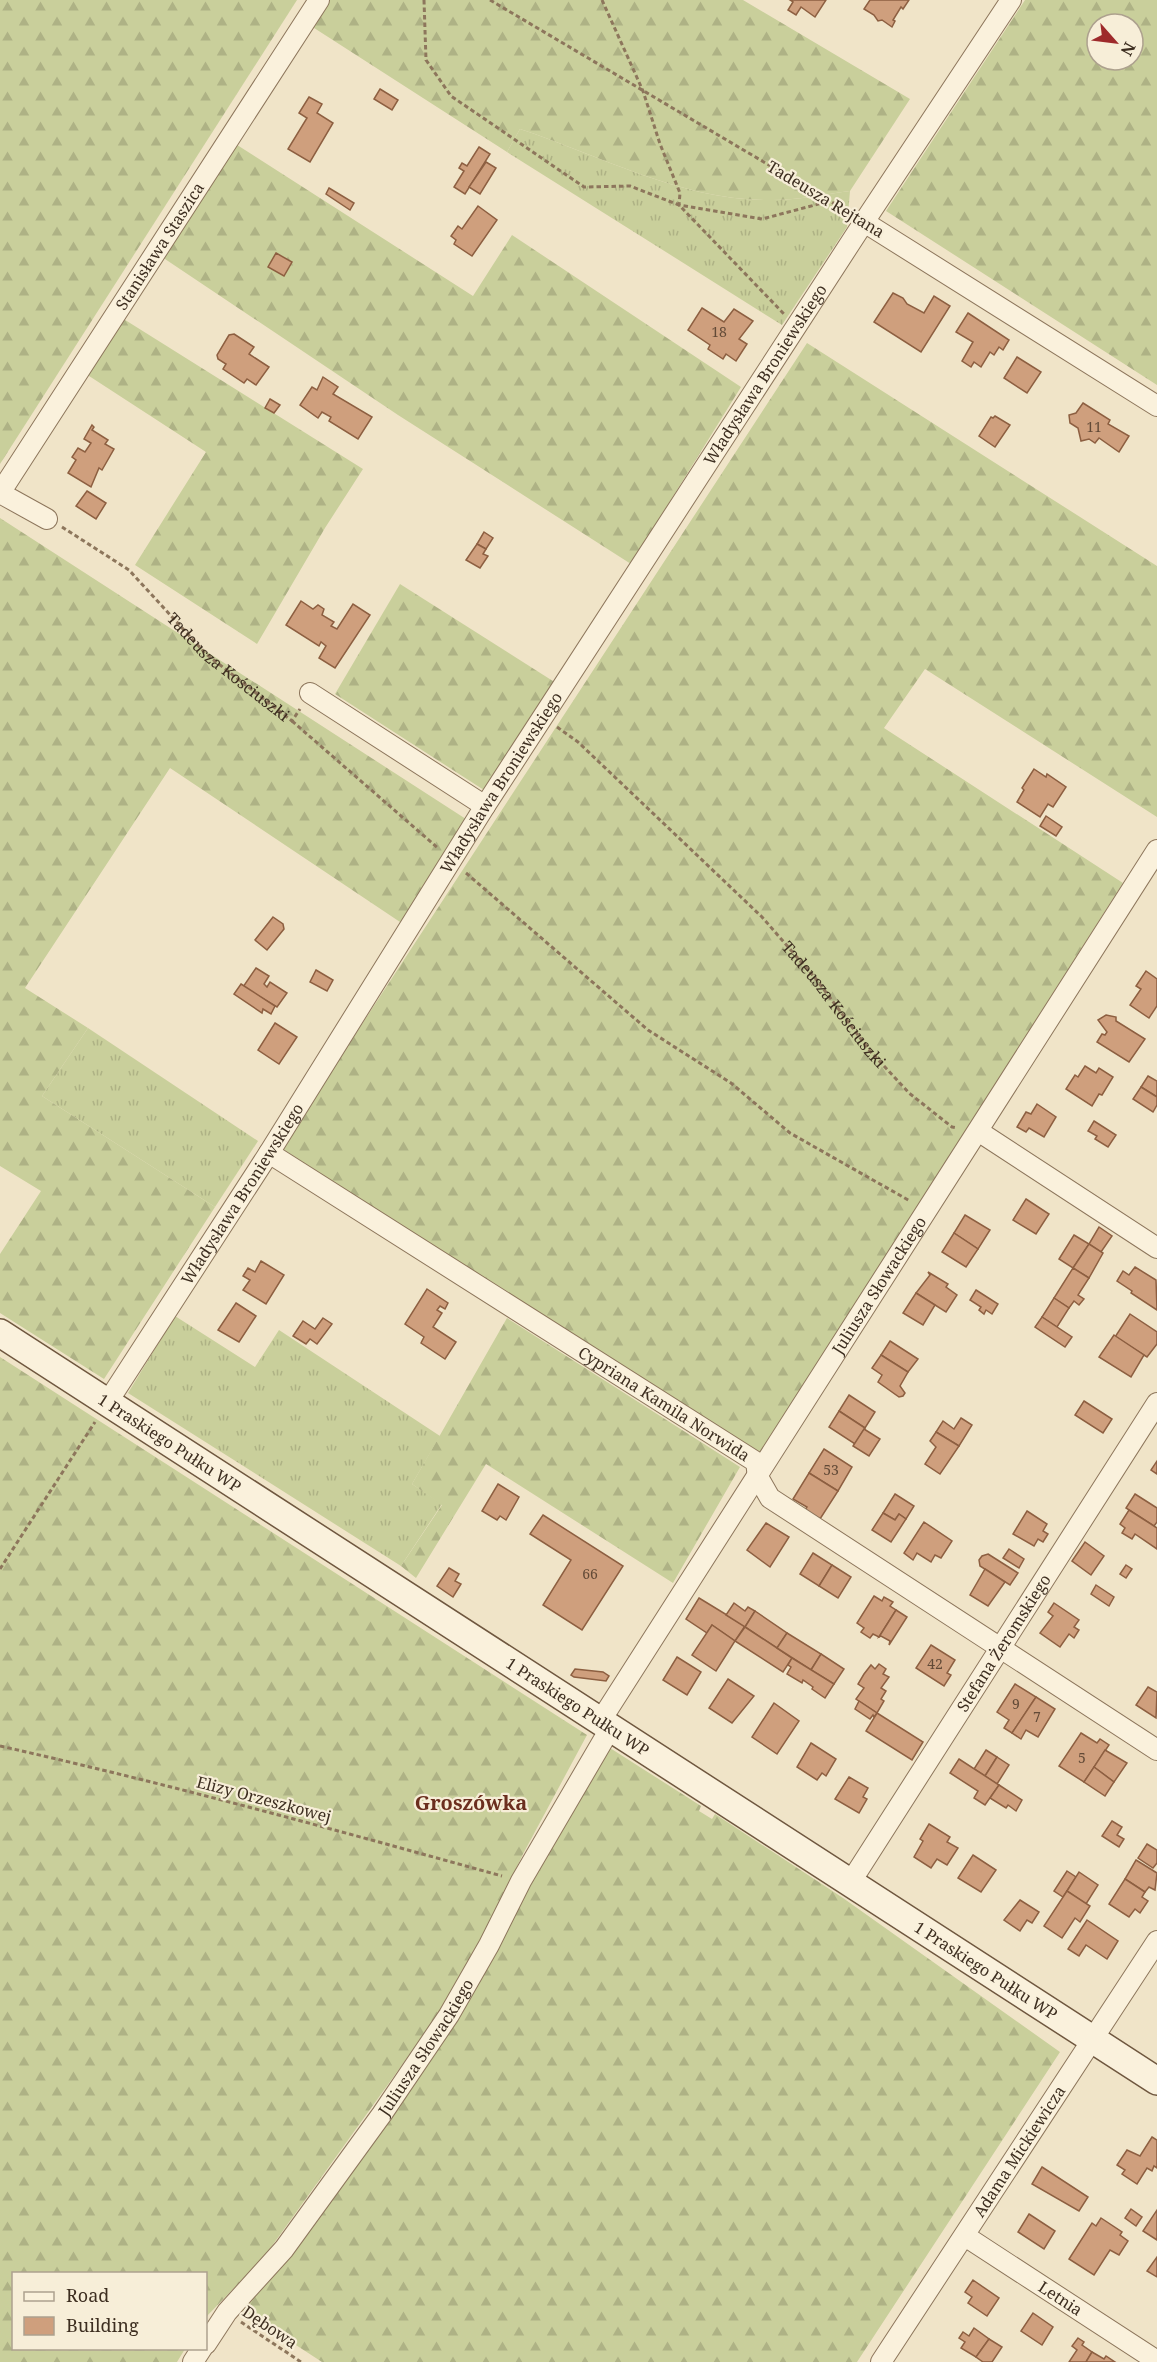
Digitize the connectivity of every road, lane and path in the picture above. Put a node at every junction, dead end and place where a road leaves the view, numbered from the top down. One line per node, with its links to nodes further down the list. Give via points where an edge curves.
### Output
1 (320, 0): 12 (street, Stanisława Staszica)
2 (424, 0): 8 (path, via 426,60 451,96 584,187 630,186)
3 (490, 0): 6 (path, Tadeusza Rejtana)
4 (602, 0): 6 (path)
5 (1011, 0): 9 (street, Władysława Broniewskiego)
6 (643, 91): 7 (path, Tadeusza Rejtana); 8 (path, via 680,193)
7 (830, 201): 8 (path, via 762,219); 9 (path, Tadeusza Rejtana)
8 (679, 205): 10 (path)
9 (864, 222): 10 (street, Władysława Broniewskiego); 11 (street, Tadeusza Rejtana)
10 (797, 327): 15 (street, Władysława Broniewskiego)
11 (1157, 406)
12 (0, 493): 13 (street)
13 (47, 519): 16 (path, Tadeusza Kościuszki, via 129,570 206,654)
14 (310, 693): 16 (path, Tadeusza Kościuszki); 17 (street, Tadeusza Kościuszki)
15 (544, 716): 17 (street, Władysława Broniewskiego); 20 (path, Tadeusza Kościuszki, via 578,742 762,917 816,979 870,1051 909,1093 952,1127)
16 (292, 721): 19 (path)
17 (485, 806): 19 (street, Władysława Broniewskiego)
18 (1157, 850): 20 (street, Juliusza Słowackiego)
19 (452, 860): 21 (street, Władysława Broniewskiego); 22 (path, via 648,1030 731,1083 790,1133)
20 (978, 1131): 22 (street, Juliusza Słowackiego); 23 (street)
21 (269, 1153): 25 (street, Władysława Broniewskiego); 27 (street, Cypriana Kamila Norwida, via 756,1462)
22 (928, 1210): 27 (street, Juliusza Słowackiego)
23 (1157, 1248)
24 (0, 1333): 25 (street, 1 Praskiego Pułku WP)
25 (107, 1403): 28 (path); 30 (street, 1 Praskiego Pułku WP)
26 (1157, 1403): 29 (street, Stefana Żeromskiego)
27 (758, 1477): 29 (street, Cypriana Kamila Norwida, via 770,1498); 30 (street, Juliusza Słowackiego)
28 (0, 1569)
29 (1000, 1648): 32 (street, Cypriana Kamila Norwida); 34 (street, Stefana Żeromskiego)
30 (606, 1723): 33 (street, Juliusza Słowackiego); 34 (street, 1 Praskiego Pułku WP)
31 (0, 1746): 33 (path, Elizy Orzeszkowej, via 305,1821)
32 (1157, 1750)
33 (521, 1881): 39 (street, Juliusza Słowackiego, via 449,2015 382,2114 284,2249)
34 (850, 1883): 36 (street, 1 Praskiego Pułku WP)
35 (1157, 1941): 36 (street, Adama Mickiewicza)
36 (1094, 2040): 37 (street, 1 Praskiego Pułku WP); 38 (street, Adama Mickiewicza)
37 (1157, 2081)
38 (965, 2236): 41 (street, Letnia); 43 (street, Adama Mickiewicza)
39 (227, 2312): 40 (street, Juliusza Słowackiego); 42 (path, Dębowa)
40 (207, 2342)
41 (1157, 2361)
42 (301, 2362)
43 (881, 2362)

